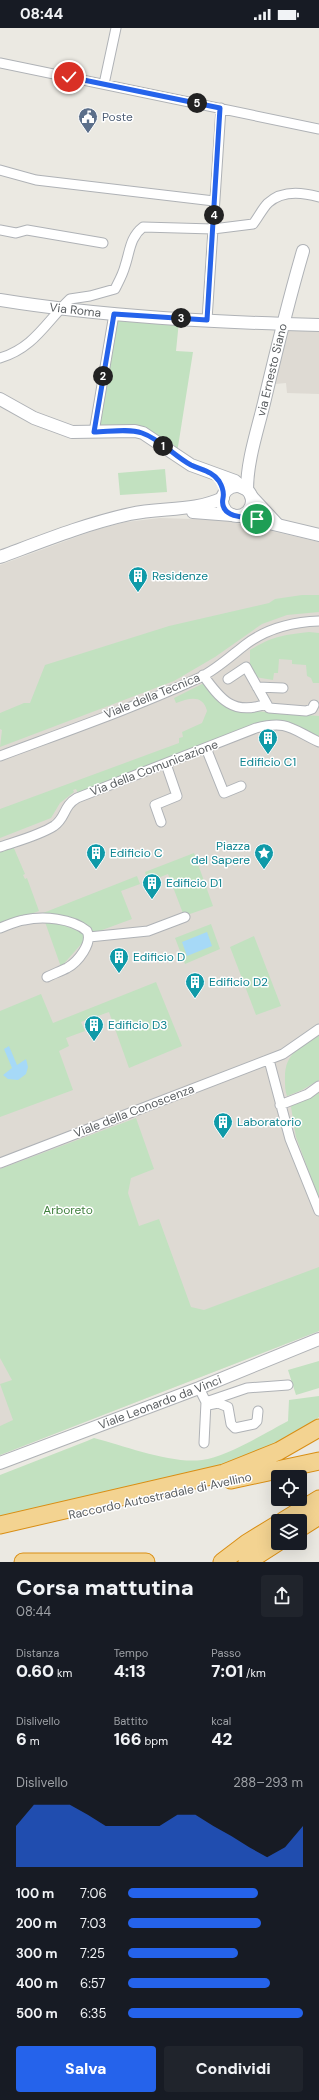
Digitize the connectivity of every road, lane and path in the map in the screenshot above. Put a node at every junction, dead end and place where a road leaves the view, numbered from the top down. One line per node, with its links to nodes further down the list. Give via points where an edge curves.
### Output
1 (116, 28): 3 (street)
2 (0, 63): 3 (street)
3 (104, 84): 4 (street)
4 (220, 108): 5 (street); 8 (street)
5 (319, 129)
6 (0, 170): 8 (street, via 36,180)
7 (319, 197): 9 (street, via 299,193 282,195 268,203 253,224)
8 (214, 201): 9 (street)
9 (213, 229): 14 (street, via 143,227 136,232 131,243 115,289 70,299); 16 (street)
10 (0, 230): 11 (street, via 16,233 27,230)
11 (103, 243)
12 (302, 251): 17 (street, via Ernesto Siano)
13 (0, 300): 14 (street, Via Roma)
14 (59, 310): 15 (street, Via Roma); 19 (street, via 42,332 19,351)
15 (114, 314): 16 (street, Via Roma); 21 (street)
16 (207, 320): 17 (street, Via Roma)
17 (282, 323): 18 (street, Via Roma); 23 (street, via Ernesto Siano, via 253,445)
18 (319, 325)
19 (0, 358)
20 (0, 399): 21 (street, via 51,425 72,432)
21 (94, 432): 22 (street, via 143,433 191,465)
22 (211, 473): 23 (street, via 235,481); 24 (street, via 220,482)
23 (247, 491): 24 (street, via 232,488); 26 (street, via 252,502 250,509); 27 (street)
24 (223, 497): 25 (street, via 198,507); 26 (street, via 226,511)
25 (176, 509): 26 (street); 29 (street, via 132,514 88,524)
26 (236, 516): 27 (street)
27 (278, 525): 28 (street)
28 (319, 535)
29 (0, 557)
30 (319, 621): 31 (street, Viale della Tecnica, via 296,622 268,631)
31 (203, 676): 35 (street, via 220,698 234,706 254,707); 39 (street, Viale della Tecnica)
32 (228, 678): 33 (street, via 246,667)
33 (257, 687): 34 (street); 35 (street)
34 (283, 688)
35 (266, 704): 36 (street, via 272,710 306,711)
36 (314, 705)
37 (319, 742): 38 (street, Via della Comunicazione, via 279,724 256,728)
38 (206, 748): 40 (street, Via della Comunicazione); 41 (street, via 224,793)
39 (0, 756)
40 (166, 764): 42 (street, via 177,796 155,805); 43 (street, Via della Comunicazione, via 77,798 70,802 61,819 53,826)
41 (241, 786)
42 (161, 822)
43 (0, 847)
44 (185, 917): 46 (street, via 148,931)
45 (0, 928): 46 (street, via 24,920 56,919 80,926 87,931)
46 (89, 937): 47 (street, via 84,950 74,962 67,968)
47 (47, 976)
48 (319, 1029): 49 (street, Viale della Conoscenza, via 290,1050)
49 (269, 1060): 51 (street); 52 (street, Viale della Conoscenza)
50 (319, 1086): 51 (street, via 308,1094)
51 (280, 1104): 53 (street, via 290,1139)
52 (0, 1163)
53 (319, 1211)
54 (319, 1339): 56 (street, Viale Leonardo da Vinci)
55 (288, 1385): 57 (street, via 247,1388)
56 (200, 1388): 57 (street); 62 (street, Viale Leonardo da Vinci)
57 (206, 1404): 58 (street, via 218,1403 228,1407 231,1424 235,1428 254,1424); 60 (street)
58 (258, 1411)
59 (319, 1428): 67 (highway, via 279,1451 224,1473)
60 (204, 1443)
61 (319, 1461): 70 (highway, Raccordo Autostradale di Avellino)
62 (0, 1463)
63 (319, 1499): 64 (highway)
64 (294, 1514)
65 (319, 1516): 66 (highway)
66 (307, 1524)
67 (0, 1525)
68 (271, 1528): 76 (highway)
69 (319, 1530): 71 (highway)
70 (0, 1531)
71 (307, 1535)
72 (271, 1547): 77 (highway)
73 (278, 1550): 78 (highway)
74 (23, 1562): 75 (highway)
75 (146, 1562)
76 (222, 1562)
77 (248, 1562)
78 (260, 1562)

